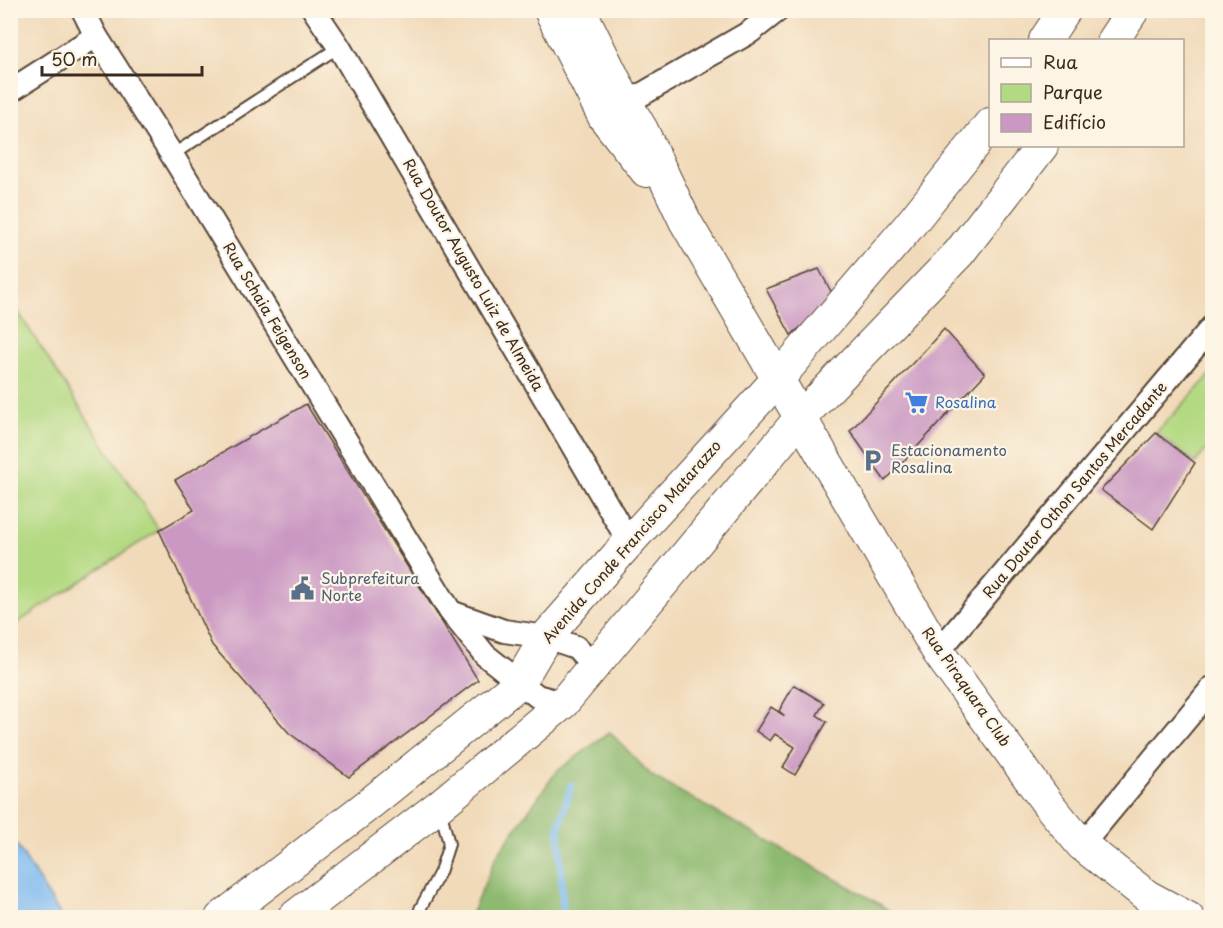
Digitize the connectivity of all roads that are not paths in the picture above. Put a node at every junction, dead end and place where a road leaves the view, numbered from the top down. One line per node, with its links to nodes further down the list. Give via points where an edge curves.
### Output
1 (83, 10): 8 (street, Rua Schaia Feigenson)
2 (314, 10): 11 (street, Rua Doutor Augusto Luiz de Almeida)
3 (550, 10): 13 (main road)
4 (580, 10): 13 (main road)
5 (778, 10): 13 (street, via 750,32)
6 (1065, 10): 9 (main road)
7 (1132, 10): 10 (main road)
8 (96, 36): 12 (street); 16 (street, Rua Schaia Feigenson)
9 (1046, 39)
10 (1114, 39)
11 (339, 47): 16 (lane); 20 (street, Rua Doutor Augusto Luiz de Almeida)
12 (10, 91)
13 (615, 110): 18 (main road, Rua Piraquara Club)
14 (989, 125): 18 (main road, Avenida Conde Francisco Matarazzo)
15 (1041, 147): 19 (main road, via 959,253)
16 (172, 155): 21 (street, Rua Schaia Feigenson)
17 (1212, 327): 23 (street, Rua Doutor Othon Santos Mercadante)
18 (777, 380): 19 (main road, Rua Piraquara Club); 20 (main road, Avenida Conde Francisco Matarazzo)
19 (801, 417): 23 (main road, Rua Piraquara Club); 24 (main road)
20 (629, 542): 22 (main road, Avenida Conde Francisco Matarazzo)
21 (450, 611): 22 (street, via 504,631); 25 (street, Rua Schaia Feigenson, via 485,656)
22 (546, 637): 24 (street, via 576,647); 25 (main road, Avenida Conde Francisco Matarazzo)
23 (938, 652): 29 (main road, Rua Piraquara Club)
24 (594, 667): 27 (main road)
25 (519, 683): 27 (street, Rua Schaia Feigenson, via 537,696); 31 (main road, Avenida Conde Francisco Matarazzo)
26 (1212, 688): 29 (street)
27 (563, 703): 28 (main road)
28 (439, 806): 30 (lane, via 449,844 440,872); 32 (main road)
29 (1082, 845): 33 (main road, Rua Piraquara Club, via 1147,896)
30 (420, 909)
31 (225, 914)
32 (293, 918)
33 (1188, 918)

